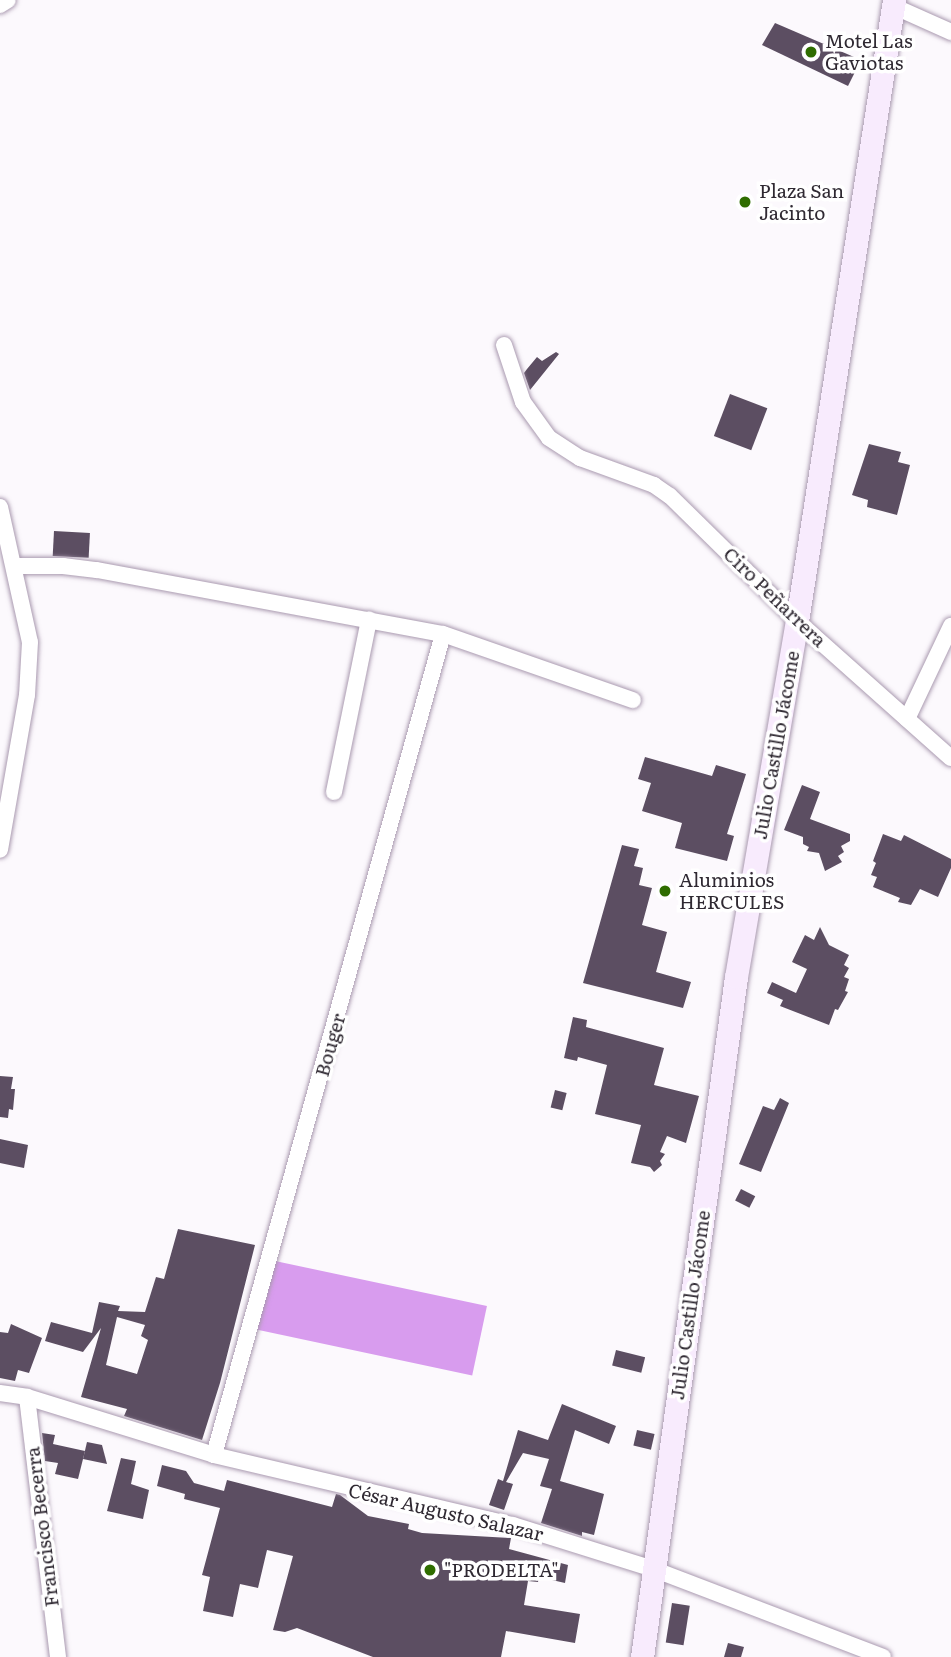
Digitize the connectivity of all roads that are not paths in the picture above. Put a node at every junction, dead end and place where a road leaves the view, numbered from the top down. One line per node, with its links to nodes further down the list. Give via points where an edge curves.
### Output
1 (8, 0): 3 (street)
2 (894, 3): 4 (street); 9 (main road, Julio Castillo Jácome)
3 (0, 5)
4 (951, 32)
5 (504, 345): 9 (street, Ciro Peñarrera, via 523,402 550,438 580,458 654,485 670,496)
6 (0, 506): 7 (street)
7 (13, 566): 8 (street, via 97,570); 16 (street, via 30,642 27,695)
8 (369, 620): 11 (street); 15 (street)
9 (797, 621): 13 (street, Ciro Peñarrera); 20 (main road, Julio Castillo Jácome, via 736,977)
10 (951, 626): 13 (street)
11 (443, 634): 12 (street); 19 (street, Bouger)
12 (633, 700)
13 (907, 719): 14 (street, Ciro Peñarrera)
14 (951, 758)
15 (334, 792)
16 (0, 850)
17 (0, 1394): 18 (street, César Augusto Salazar)
18 (27, 1397): 19 (street, César Augusto Salazar); 21 (street, Francisco Becerra)
19 (214, 1455): 20 (street, César Augusto Salazar, via 513,1525)
20 (653, 1569): 22 (main road, Julio Castillo Jácome); 23 (street, César Augusto Salazar)
21 (58, 1657)
22 (642, 1657)
23 (883, 1657)

